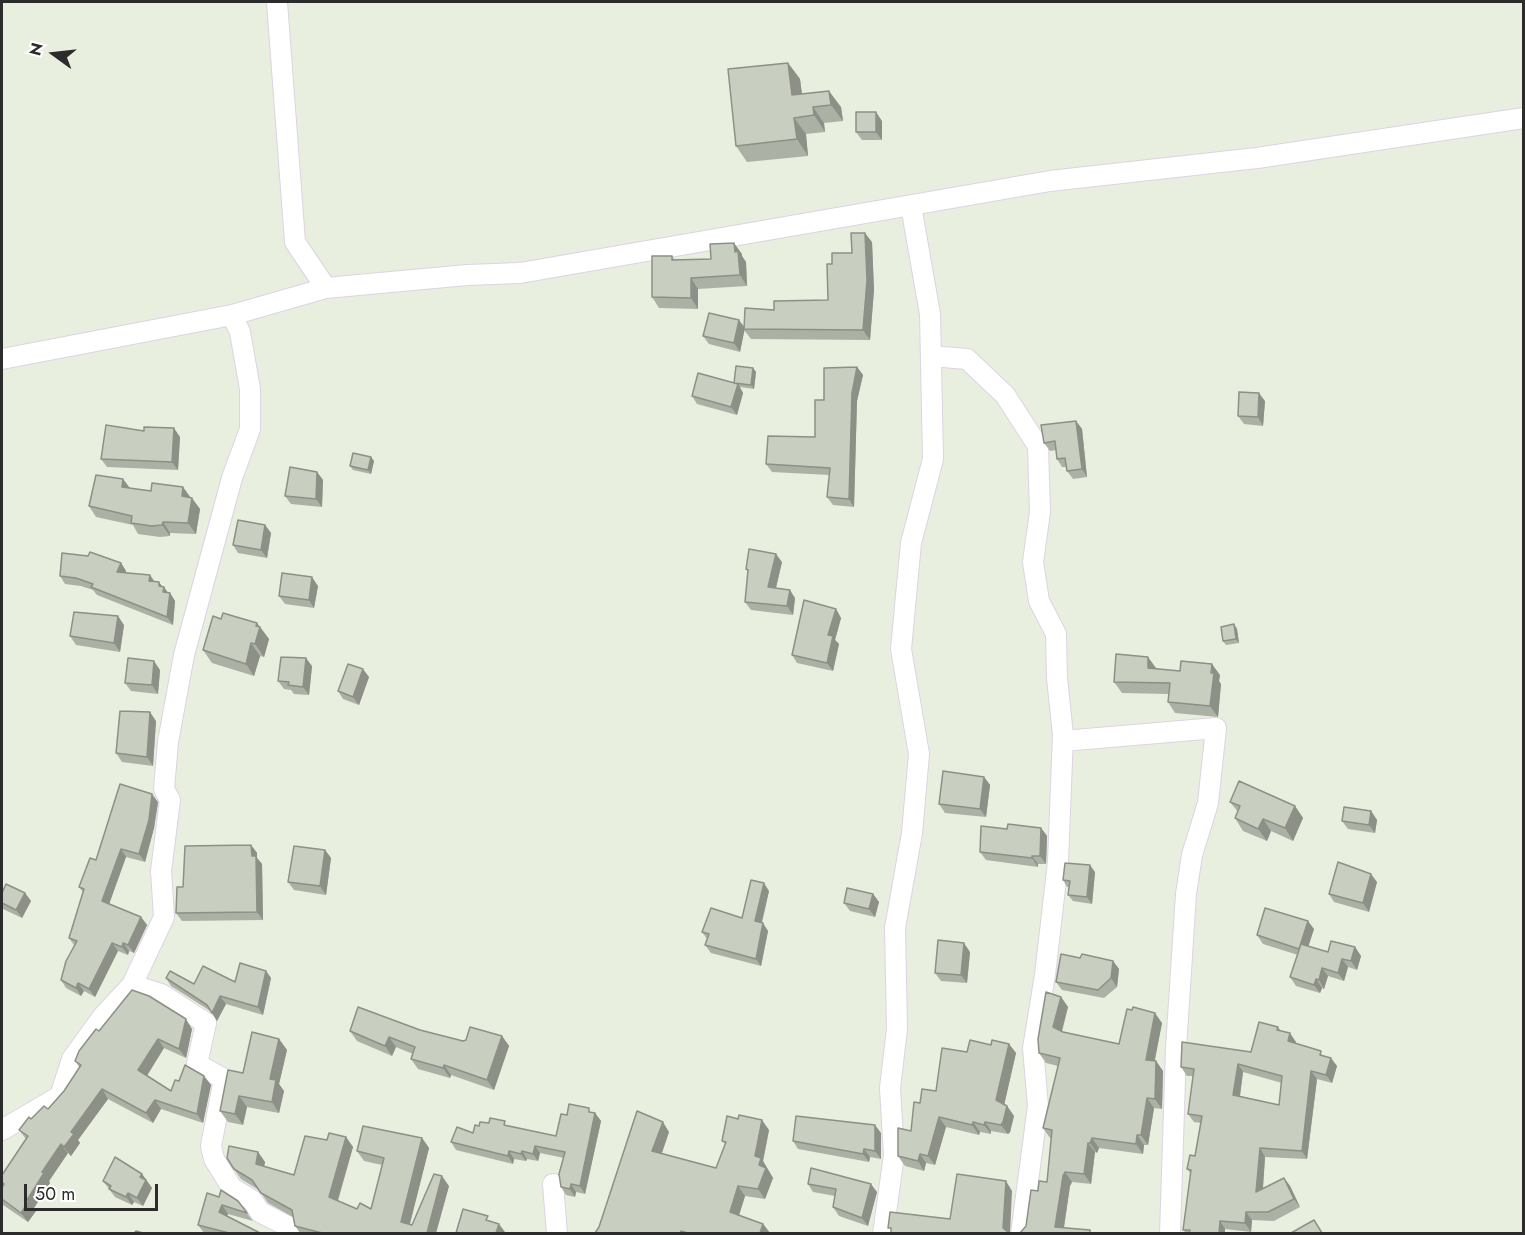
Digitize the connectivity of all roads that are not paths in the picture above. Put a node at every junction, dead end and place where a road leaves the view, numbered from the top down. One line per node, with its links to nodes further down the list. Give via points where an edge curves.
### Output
1 (277, 2): 4 (street, via 295,242)
2 (1524, 118): 3 (street, via 1257,158 1050,181)
3 (910, 206): 4 (street, via 531,272); 6 (street, via 930,314)
4 (326, 288): 5 (street)
5 (232, 315): 7 (street); 9 (street, via 240,332 250,389 250,429 232,478 184,655 164,789 170,800 161,871 164,916)
6 (931, 356): 8 (street, via 967,359 1005,395 1038,446 1040,512 1033,562 1039,601 1056,634); 14 (street, via 933,459 911,543 902,649 919,754 912,833 895,928 897,1029 890,1088 894,1155)
7 (2, 358)
8 (1063, 741): 15 (street, via 1058,862 1033,1048 1038,1106); 16 (street, via 1216,728 1208,803 1192,855 1186,894)
9 (132, 985): 10 (street, via 72,1059 60,1096); 12 (street, via 161,994 206,1023 197,1064 224,1078 211,1146 214,1159 232,1188 252,1200 260,1212 289,1227)
10 (2, 1130)
11 (553, 1184): 13 (street)
12 (290, 1233)
13 (557, 1233)
14 (883, 1233)
15 (1021, 1233)
16 (1170, 1233)

